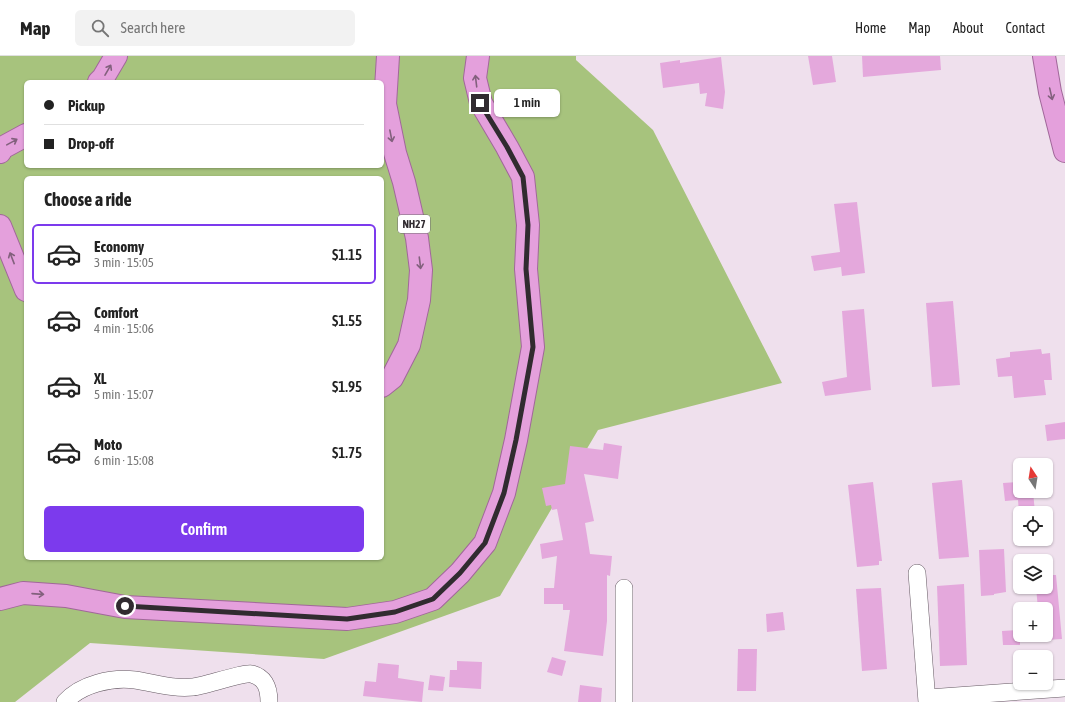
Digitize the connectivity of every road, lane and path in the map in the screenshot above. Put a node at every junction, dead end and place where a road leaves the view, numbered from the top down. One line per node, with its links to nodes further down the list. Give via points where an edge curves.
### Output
1 (116, 56): 5 (highway, one-way to 1)
2 (388, 56): 11 (highway, NH27, one-way to 11, via 385,104 417,238 421,270 419,300 409,345 392,378)
3 (478, 56): 14 (highway, one-way to 3, via 23,593 66,596 125,606 347,619 395,612 433,599 460,573 485,543 504,493 533,347 526,269 528,225 523,177 480,103 475,78)
4 (1044, 56): 7 (highway, one-way to 7)
5 (101, 80)
6 (24, 136): 8 (highway, one-way to 6, via 2,148)
7 (1065, 151)
8 (0, 152)
9 (0, 226): 10 (highway, one-way to 9)
10 (24, 285)
11 (384, 384)
12 (917, 573): 16 (street)
13 (624, 588): 19 (street)
14 (0, 599)
15 (1065, 688): 16 (street)
16 (928, 700)
17 (65, 702): 18 (street, via 86,686 113,681 134,680 171,688 193,687 251,673 262,679 269,690)
18 (269, 702)
19 (624, 702)

